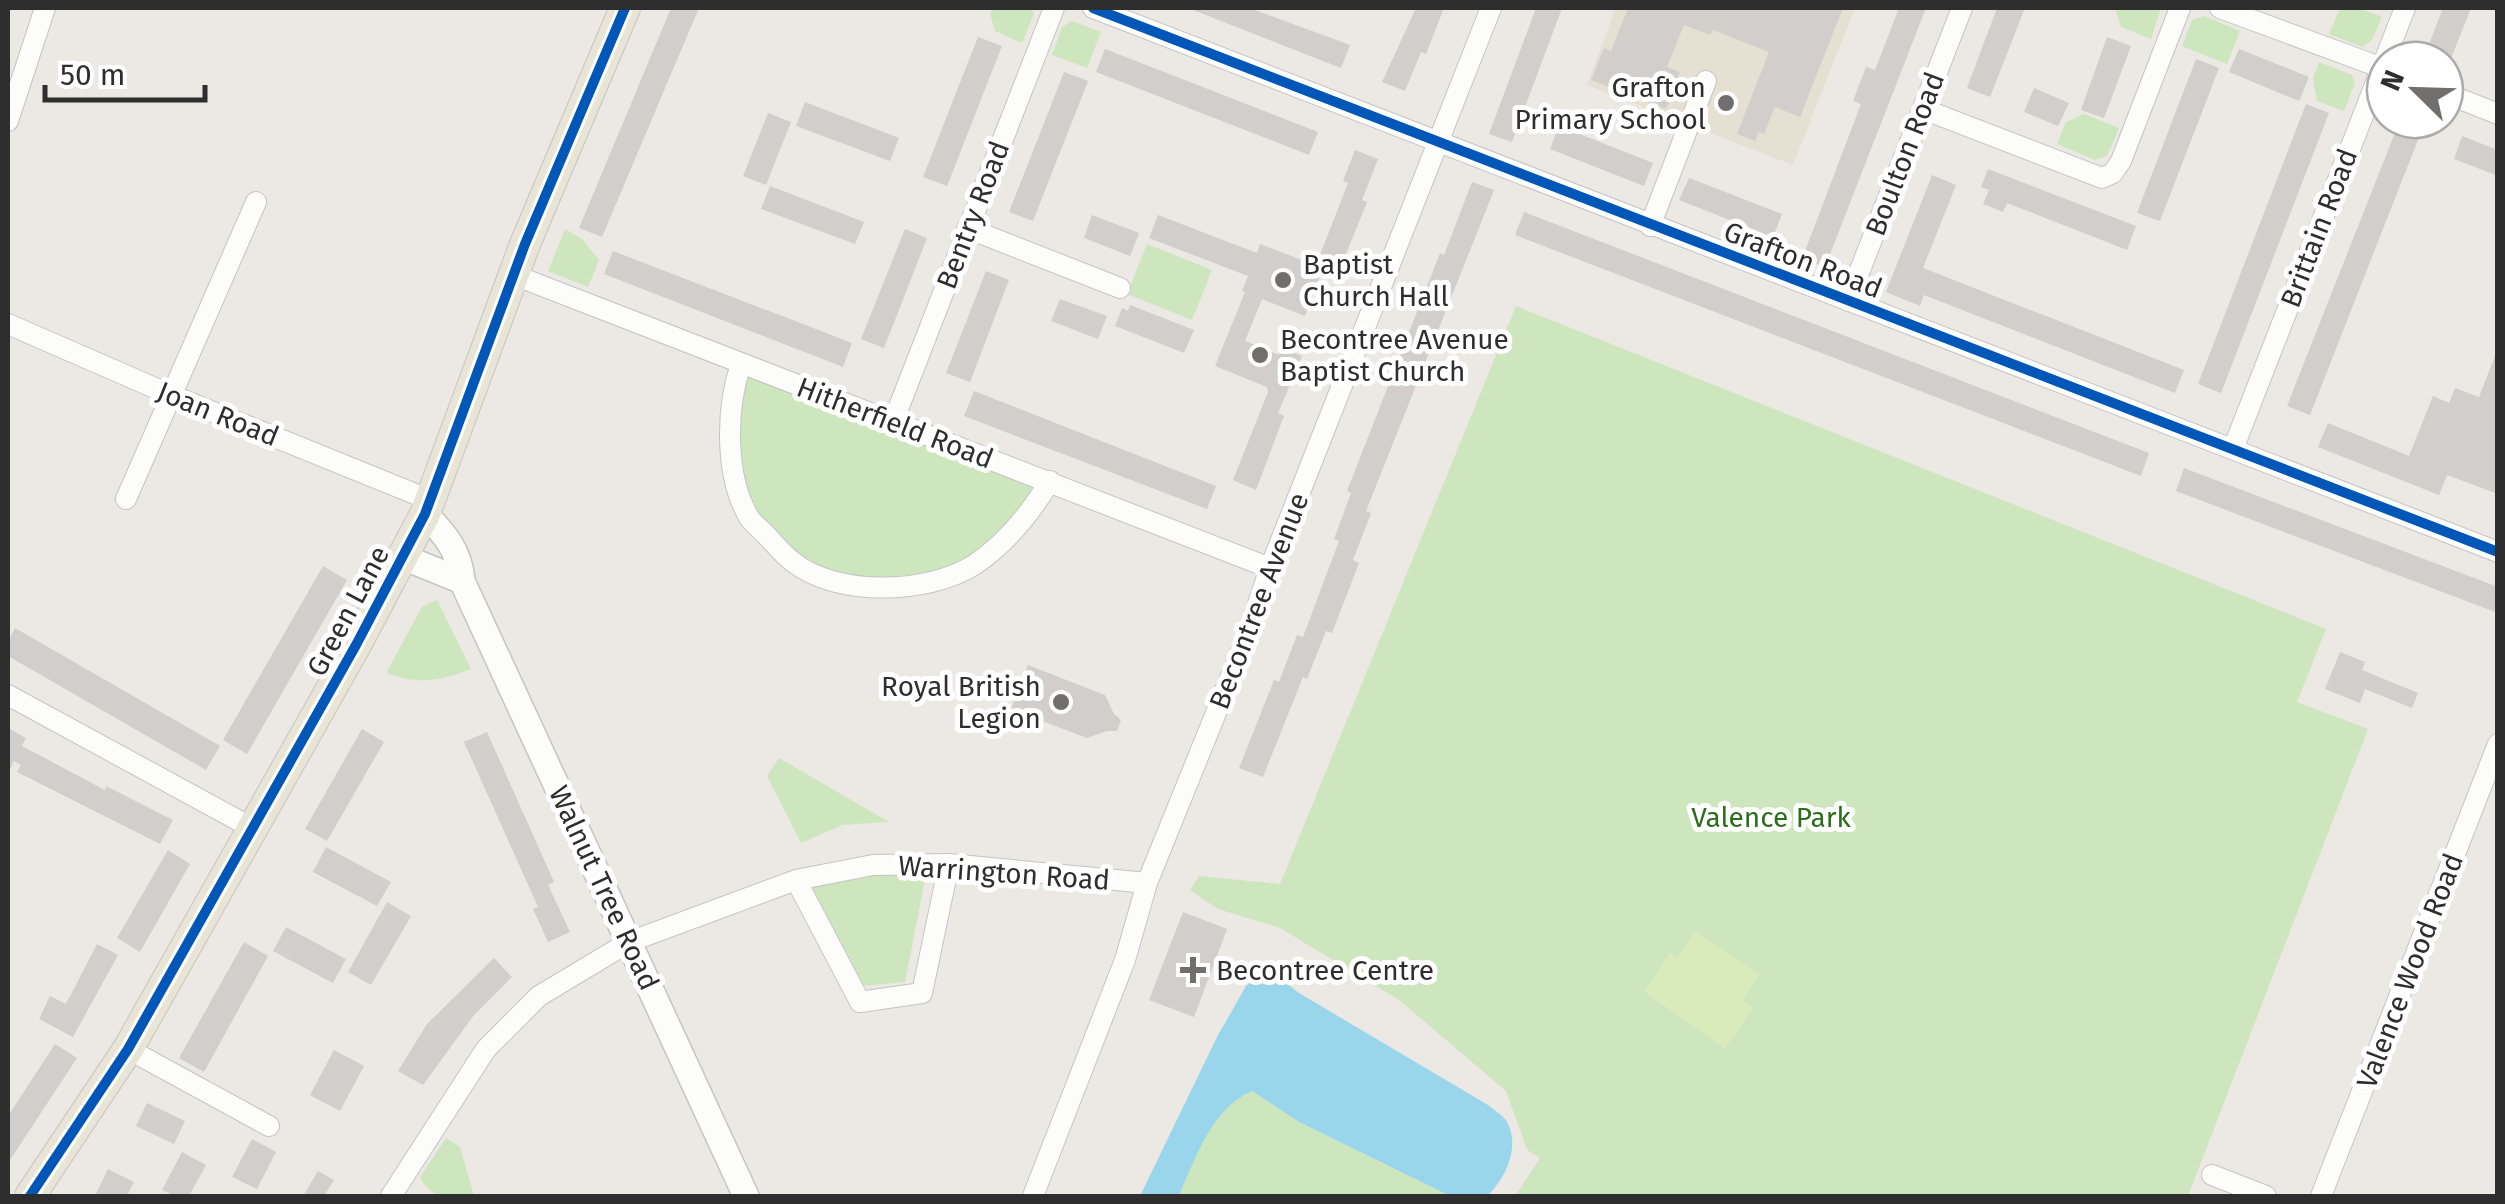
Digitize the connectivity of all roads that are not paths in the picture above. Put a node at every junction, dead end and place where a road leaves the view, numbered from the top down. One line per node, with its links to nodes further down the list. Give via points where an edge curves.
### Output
1 (45, 8): 17 (street)
2 (625, 8): 22 (main road, Green Lane)
3 (1054, 8): 21 (street, Bentry Road)
4 (1092, 8): 18 (street, Grafton Road)
5 (1491, 8): 18 (street, Becontree Avenue)
6 (1962, 8): 14 (street, Boulton Road)
7 (2180, 8): 14 (street, via 2121,162 2102,178)
8 (2220, 8): 11 (street)
9 (2405, 8): 10 (street, Brittain Road)
10 (2393, 40)
11 (2365, 62)
12 (1706, 80): 20 (street)
13 (2465, 102): 15 (street)
14 (1923, 109): 24 (street, Boulton Road)
15 (2498, 114)
16 (2365, 115): 29 (street, Brittain Road)
17 (8, 121)
18 (1438, 142): 20 (street, Grafton Road); 35 (street, Becontree Avenue)
19 (256, 202): 27 (street)
20 (1650, 226): 24 (street, Grafton Road)
21 (967, 228): 23 (street); 28 (street, Bentry Road)
22 (514, 275): 26 (street, Hitherfield Road); 32 (main road, Green Lane)
23 (1120, 288)
24 (1848, 301): 29 (street, Grafton Road)
25 (8, 324): 27 (street, Joan Road)
26 (741, 364): 28 (street, Hitherfield Road); 30 (street, via 728,436 750,518 794,564 836,582 888,588 972,567 1029,516)
27 (171, 395): 31 (street); 32 (street, Joan Road)
28 (894, 422): 30 (street, Hitherfield Road)
29 (2233, 449): 33 (street, Grafton Road)
30 (1050, 481): 35 (street, Hitherfield Road)
31 (126, 499)
32 (428, 507): 34 (main road, Green Lane); 36 (street, Walnut Tree Road, via 454,548)
33 (2498, 552)
34 (403, 557): 36 (street); 39 (main road, Green Lane)
35 (1270, 568): 42 (street, Becontree Avenue)
36 (462, 580): 43 (street, Walnut Tree Road)
37 (8, 695): 39 (street)
38 (2498, 744): 52 (street, Valence Wood Road)
39 (254, 829): 44 (main road, Green Lane)
40 (949, 864): 41 (street, Warrington Road, via 873,865); 41 (street, via 922,993 860,1002); 42 (street, Warrington Road)
41 (796, 880): 43 (street, Warrington Road)
42 (1147, 883): 50 (street, Becontree Avenue)
43 (630, 942): 47 (street, Warrington Road, via 539,996 486,1048); 49 (street, Walnut Tree Road)
44 (128, 1049): 45 (street); 48 (main road, Green Lane)
45 (269, 1126)
46 (2212, 1175): 51 (street)
47 (398, 1194)
48 (30, 1196)
49 (746, 1196)
50 (1033, 1196)
51 (2266, 1196)
52 (2321, 1196)

